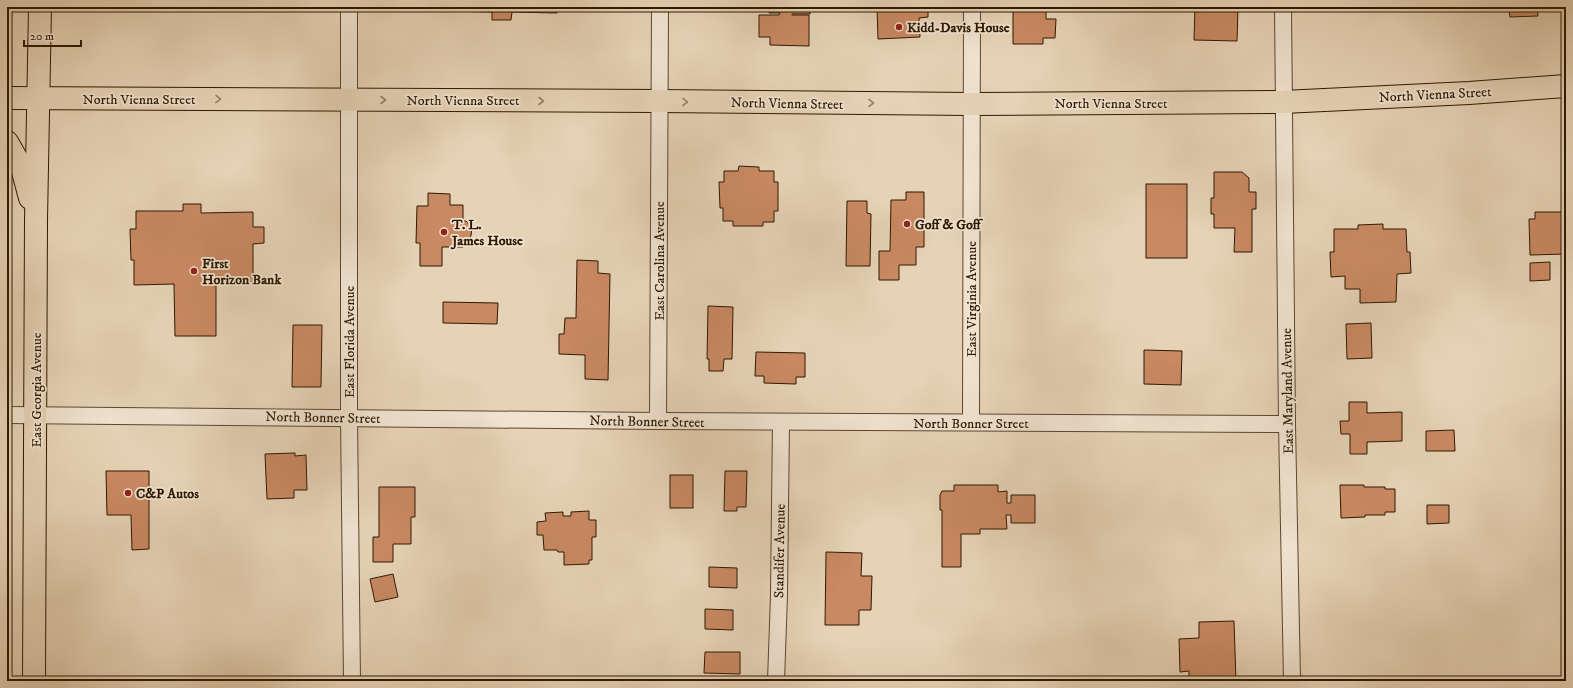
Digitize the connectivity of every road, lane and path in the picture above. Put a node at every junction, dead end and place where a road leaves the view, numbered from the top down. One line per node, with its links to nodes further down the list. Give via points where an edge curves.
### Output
1 (40, 7): 8 (main road, East Georgia Avenue)
2 (349, 7): 9 (street, East Florida Avenue)
3 (660, 7): 10 (street, East Carolina Avenue)
4 (972, 7): 12 (street, East Virginia Avenue)
5 (1283, 7): 11 (street, East Maryland Avenue)
6 (1566, 86): 11 (main road, North Vienna Street)
7 (7, 98): 8 (main road, North Vienna Street)
8 (39, 98): 9 (main road, North Vienna Street, one-way to 9); 14 (main road, East Georgia Avenue)
9 (348, 99): 10 (main road, North Vienna Street, one-way to 10); 17 (street, East Florida Avenue)
10 (659, 101): 12 (main road, North Vienna Street, one-way to 12); 18 (street, East Carolina Avenue)
11 (1283, 102): 12 (main road, North Vienna Street); 21 (street, East Maryland Avenue)
12 (971, 104): 20 (street, East Virginia Avenue)
13 (7, 142): 14 (main road, via 22,168)
14 (36, 220): 16 (main road, East Georgia Avenue)
15 (7, 415): 16 (street, North Bonner Street)
16 (36, 415): 17 (street, North Bonner Street); 22 (main road, East Georgia Avenue)
17 (349, 418): 18 (street, North Bonner Street); 23 (street, East Florida Avenue)
18 (658, 421): 19 (street, North Bonner Street)
19 (781, 422): 20 (street, North Bonner Street); 24 (street, Standifer Avenue)
20 (971, 422): 21 (street, North Bonner Street)
21 (1287, 424): 25 (street, East Maryland Avenue)
22 (34, 681)
23 (352, 681)
24 (776, 681)
25 (1292, 681)

